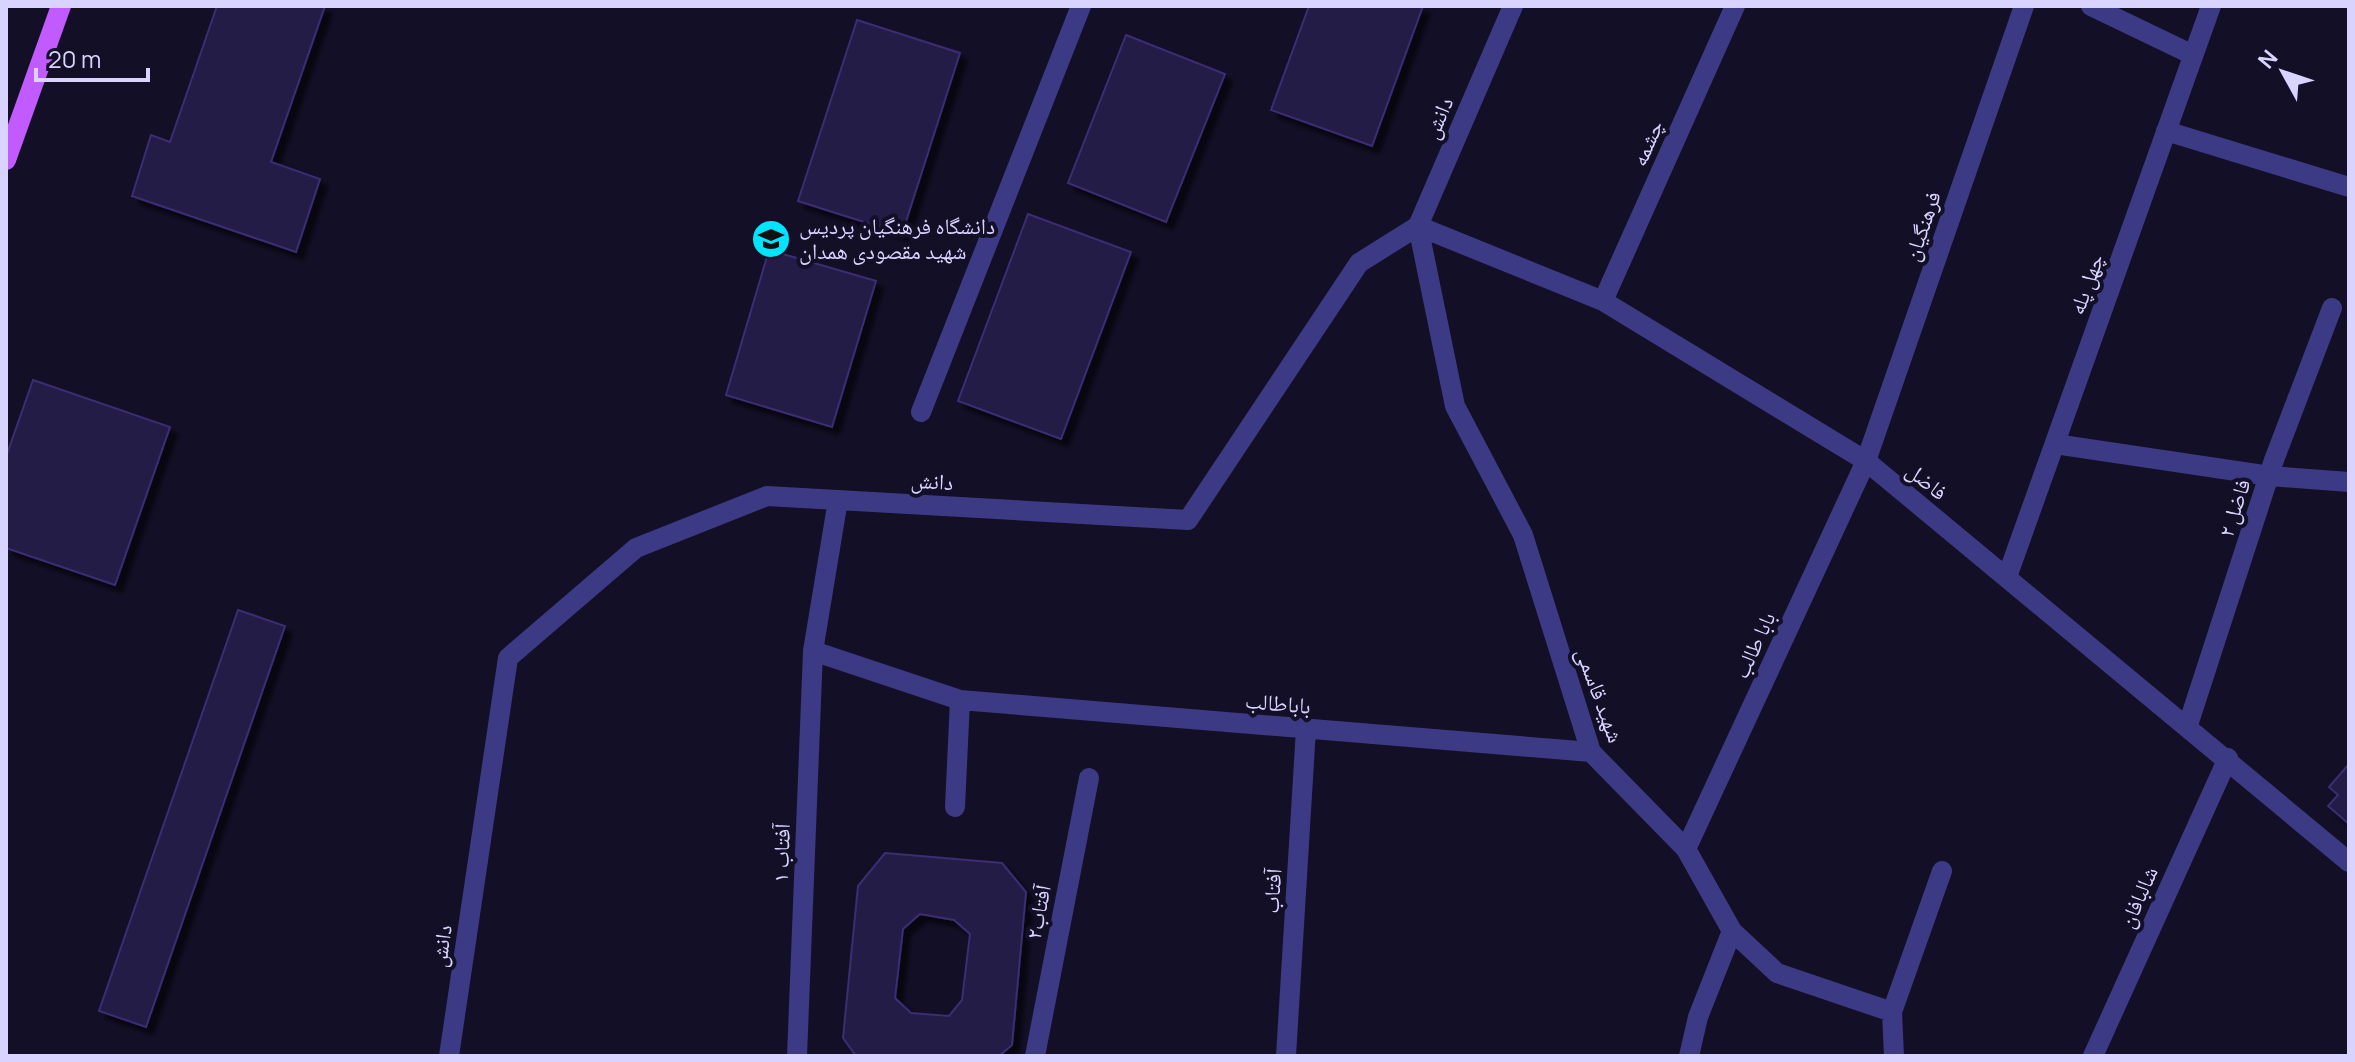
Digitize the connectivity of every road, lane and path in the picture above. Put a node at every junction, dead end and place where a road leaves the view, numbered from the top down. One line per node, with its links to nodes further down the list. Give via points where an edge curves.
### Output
1 (61, 6): 10 (main road)
2 (1081, 6): 15 (street)
3 (1513, 6): 12 (street, دانش)
4 (1735, 6): 13 (street, چشمه)
5 (2024, 6): 17 (street, فرهنگیان)
6 (2091, 6): 8 (street)
7 (2211, 6): 8 (street, چهل پله)
8 (2193, 55): 9 (street, چهل پله)
9 (2166, 131): 11 (street); 16 (street, چهل پله)
10 (6, 160)
11 (2349, 187)
12 (1418, 226): 13 (street, فاضل); 20 (street, دانش, via 1359,263 1188,520); 26 (street, شهید قاسمی, via 1455,406 1523,535)
13 (1603, 301): 17 (street, فاضل)
14 (2332, 308): 18 (street, فاضل ۲)
15 (921, 412)
16 (2055, 444): 18 (street); 21 (street, چهل پله)
17 (1866, 461): 21 (street, فاضل); 30 (street, بابا طالب)
18 (2270, 476): 19 (street); 24 (street, فاضل ۲)
19 (2349, 482)
20 (838, 500): 22 (street); 35 (street, دانش, via 767,496 636,548 508,658)
21 (2007, 577): 24 (street, فاضل)
22 (813, 651): 23 (street, باباطالب); 36 (street, آفتاب ۱)
23 (960, 700): 25 (street, باباطالب); 29 (street)
24 (2188, 725): 27 (street, فاضل)
25 (1306, 729): 26 (street, باباطالب); 38 (street, آفتاب)
26 (1591, 752): 30 (street, شهید قاسمی)
27 (2228, 758): 31 (street, فاضل); 41 (street, شالبافان)
28 (1089, 778): 37 (street, آفتاب۲)
29 (955, 807)
30 (1686, 849): 33 (street, شهید قاسمی)
31 (2349, 862)
32 (1942, 871): 34 (street)
33 (1732, 931): 34 (street, شهید قاسمی, via 1777,973); 39 (street, via 1698,1017)
34 (1892, 1012): 40 (street)
35 (449, 1056)
36 (797, 1056)
37 (1035, 1056)
38 (1286, 1056)
39 (1689, 1056)
40 (1894, 1056)
41 (2093, 1056)

